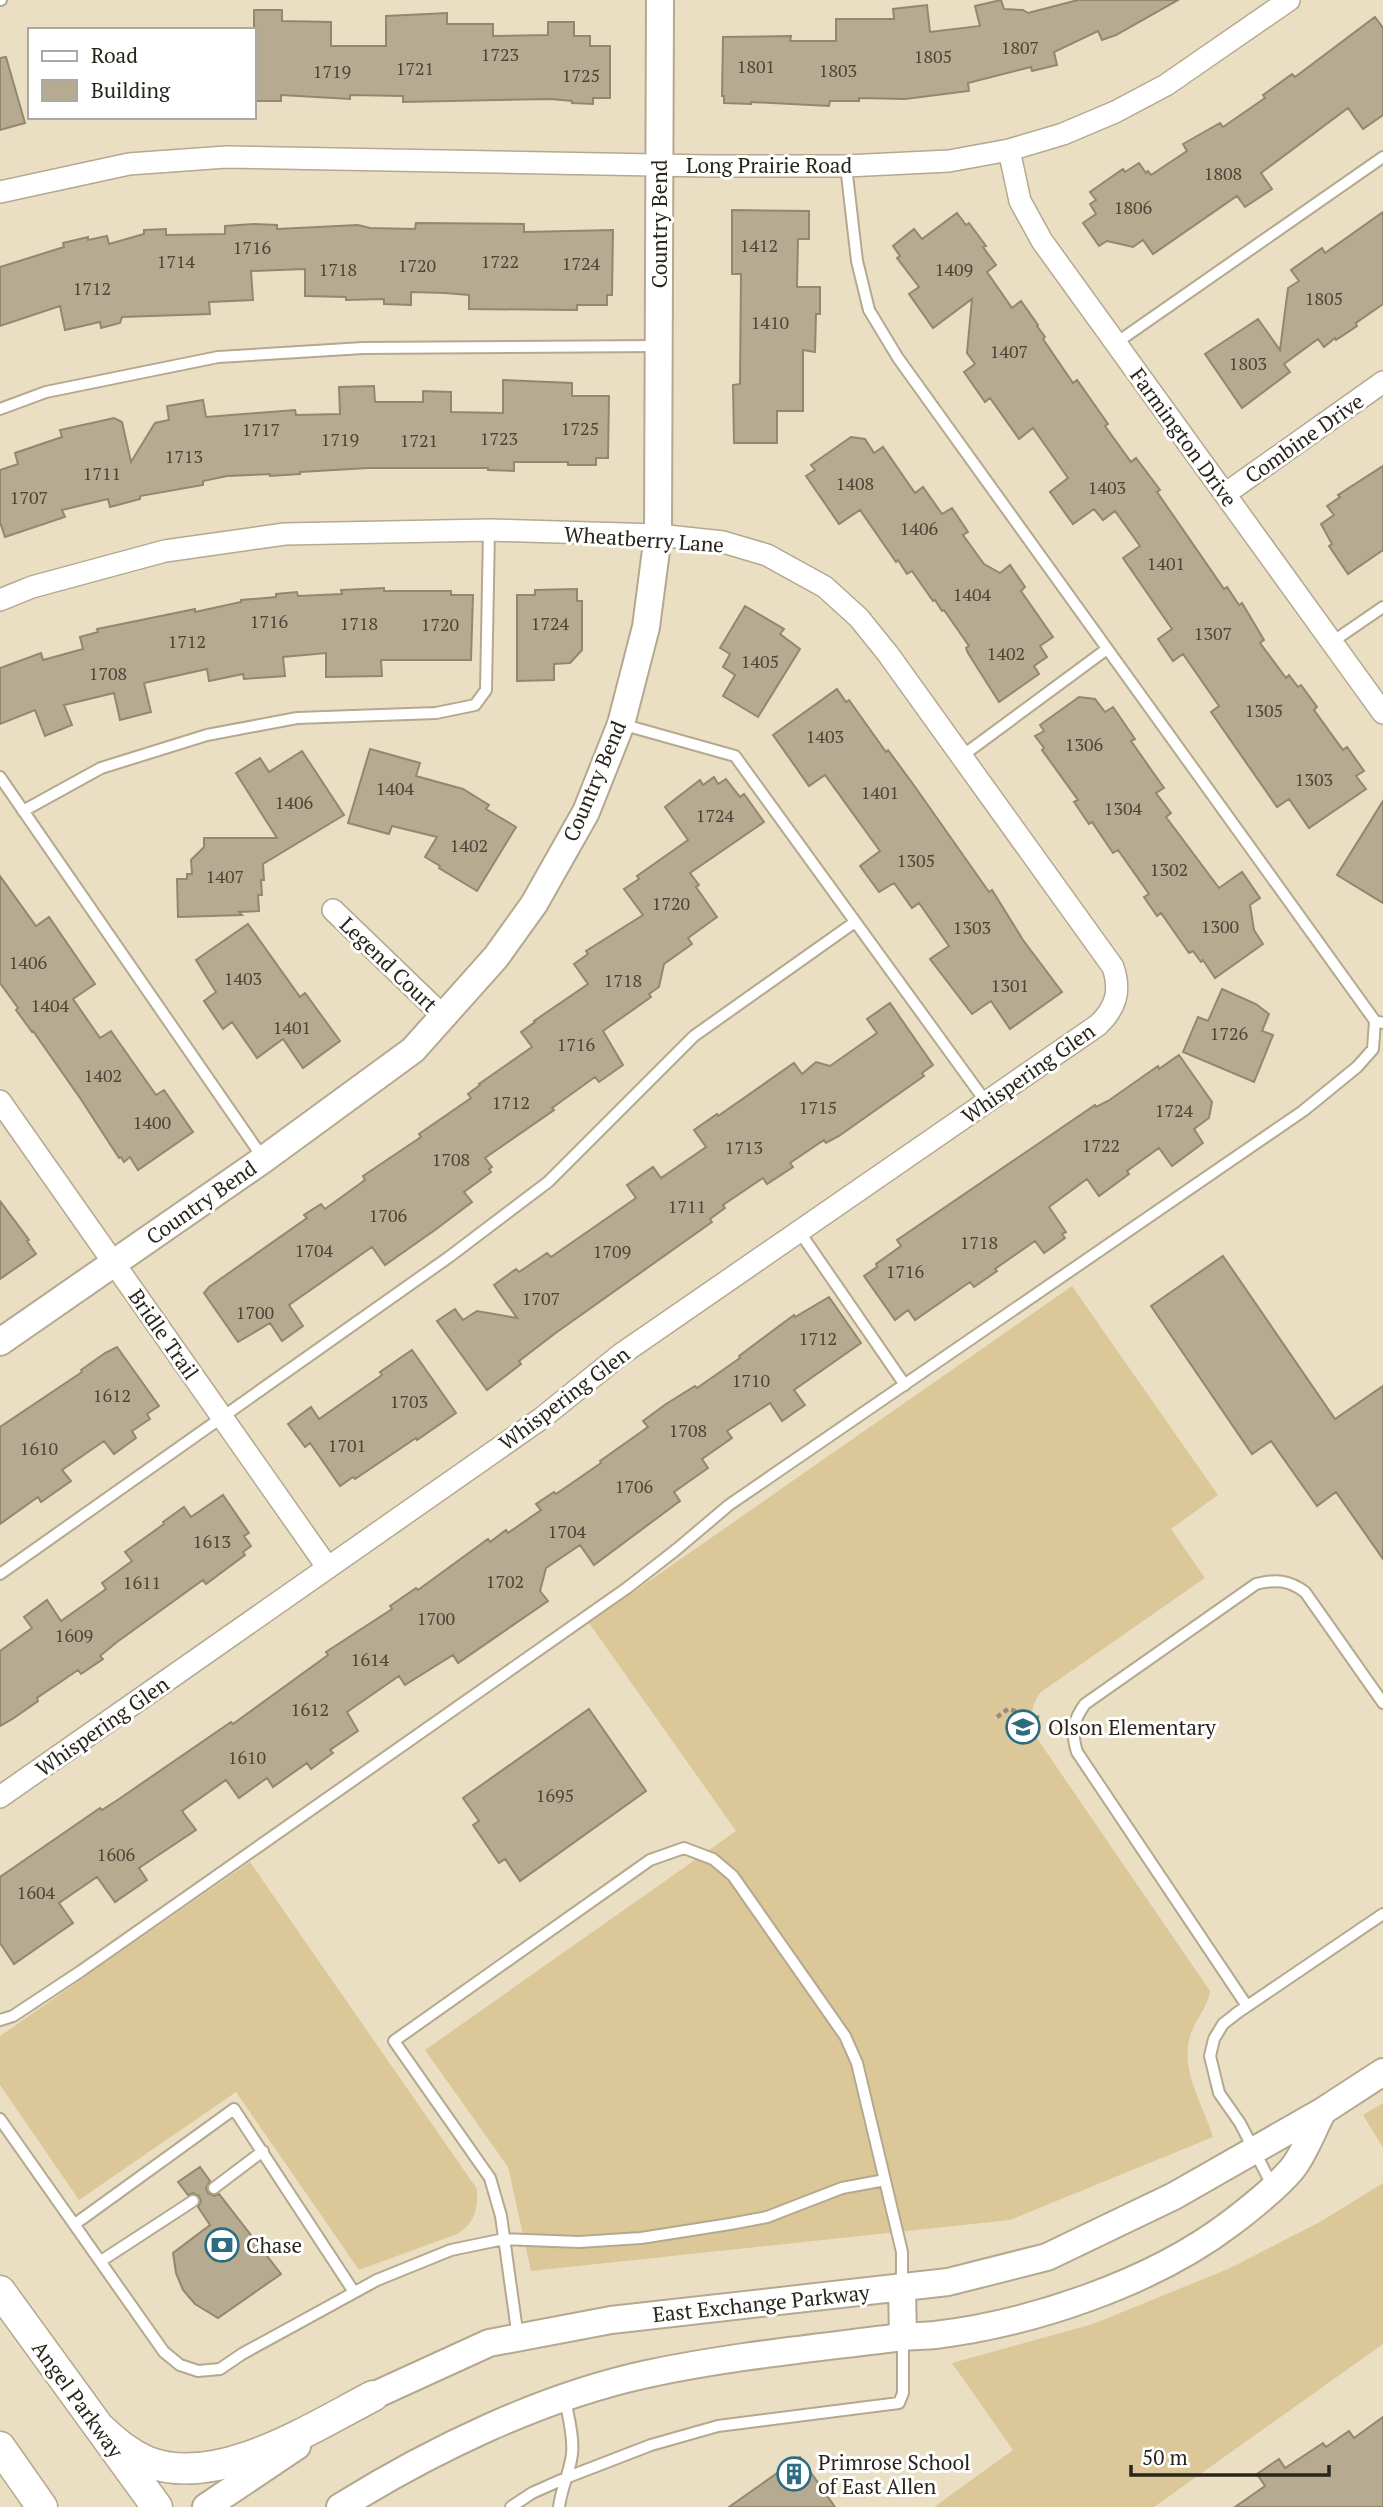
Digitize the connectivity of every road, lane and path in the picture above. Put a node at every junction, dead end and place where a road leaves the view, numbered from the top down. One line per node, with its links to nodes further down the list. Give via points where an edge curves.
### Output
1 (660, 0): 5 (street, Country Bend)
2 (1289, 0): 3 (street, Long Prairie Road, via 1136,102 1063,134)
3 (1009, 150): 6 (street, Long Prairie Road, via 949,161); 8 (street, Farmington Drive, via 1020,201 1042,241)
4 (1383, 157): 8 (lane)
5 (659, 164): 6 (street, Long Prairie Road); 7 (street, Long Prairie Road, via 226,157 129,164); 9 (street, Country Bend)
6 (846, 166): 18 (lane, via 857,261 869,310 898,358)
7 (0, 192)
8 (1116, 343): 12 (street, Farmington Drive)
9 (659, 346): 11 (lane, via 363,348 218,357 46,392); 14 (street, Country Bend)
10 (1383, 382): 12 (street, Combine Drive)
11 (0, 409)
12 (1225, 494): 17 (street, Farmington Drive)
13 (489, 530): 14 (street, Wheatberry Lane); 15 (street, Wheatberry Lane, via 285,534 205,545 165,551); 23 (lane, via 486,690 475,705 436,713 297,718 207,735 101,768)
14 (658, 535): 20 (street, Country Bend, via 646,627); 21 (street, Wheatberry Lane, via 723,542 767,555 825,587 866,627)
15 (0, 600)
16 (1383, 607): 17 (lane)
17 (1332, 642): 19 (street, Farmington Drive)
18 (1107, 649): 21 (lane); 28 (lane)
19 (1383, 713)
20 (621, 724): 25 (lane, via 735,756); 27 (street, Country Bend, via 586,812 534,904)
21 (962, 756): 26 (street, Wheatberry Lane, via 1113,967)
22 (0, 777): 23 (lane)
23 (23, 811): 31 (lane)
24 (333, 910): 27 (street, Legend Court)
25 (855, 922): 30 (lane); 36 (lane, via 694,1036 548,1182)
26 (1118, 992): 30 (street, Whispering Glen, via 1098,1025)
27 (444, 1017): 31 (street, Country Bend, via 413,1050)
28 (1379, 1022): 35 (lane, via 1373,1049 1303,1111)
29 (0, 1101): 33 (street, Bridle Trail)
30 (986, 1102): 32 (street, Whispering Glen)
31 (264, 1159): 33 (street, Country Bend)
32 (799, 1231): 35 (lane); 37 (street, Whispering Glen)
33 (114, 1263): 34 (street, Country Bend); 36 (street, Bridle Trail)
34 (0, 1342)
35 (905, 1385): 45 (lane, via 729,1505 581,1620 81,1971)
36 (223, 1418): 37 (street, Bridle Trail); 38 (lane)
37 (328, 1568): 42 (street, Whispering Glen)
38 (0, 1574)
39 (1383, 1703): 44 (lane, via 1306,1592 1283,1581 1269,1581 1256,1584 1077,1714 1073,1727 1077,1752)
40 (997, 1717): 41 (path, via 1009,1709)
41 (1039, 1718)
42 (0, 1797)
43 (1383, 1914): 44 (lane)
44 (1247, 2006): 49 (lane, via 1223,2024 1210,2056 1219,2093)
45 (0, 2020)
46 (1383, 2072): 47 (street, East Exchange Parkway)
47 (1323, 2111): 49 (street, East Exchange Parkway); 52 (street, via 1294,2168)
48 (0, 2119): 55 (lane)
49 (1254, 2150): 52 (lane); 58 (street, East Exchange Parkway, via 1174,2196 1047,2257 948,2282)
50 (263, 2151): 53 (lane); 55 (lane, via 234,2109); 60 (lane)
51 (885, 2180): 56 (lane, via 842,2188 767,2217 717,2227 579,2242); 56 (lane, via 857,2063 845,2036 733,1876 713,1859 684,1848 650,1860 394,2041 490,2178); 58 (lane, via 902,2252)
52 (1273, 2187): 62 (street, via 1208,2240 1104,2292 992,2324)
53 (214, 2188)
54 (193, 2201): 57 (lane)
55 (75, 2224): 57 (lane)
56 (504, 2239): 60 (lane, via 451,2250); 61 (lane)
57 (101, 2261): 60 (lane, via 164,2353 198,2371 220,2368)
58 (902, 2287): 61 (street, East Exchange Parkway, via 611,2320); 62 (street)
59 (0, 2291): 65 (main road, Angel Parkway)
60 (354, 2292)
61 (518, 2337): 63 (street, East Exchange Parkway, via 489,2343)
62 (903, 2337): 64 (street, via 645,2374); 67 (lane, via 899,2403 718,2426 651,2445)
63 (373, 2396): 65 (main road, via 295,2436 210,2468 180,2469 150,2462 123,2449); 70 (street, East Exchange Parkway)
64 (565, 2399): 67 (lane, via 572,2450); 71 (street, via 459,2442)
65 (100, 2428): 69 (main road, Angel Parkway)
66 (0, 2447): 68 (main road)
67 (568, 2477): 72 (lane); 73 (lane)
68 (42, 2507)
69 (157, 2507)
70 (206, 2507)
71 (341, 2507)
72 (511, 2507)
73 (559, 2507)

